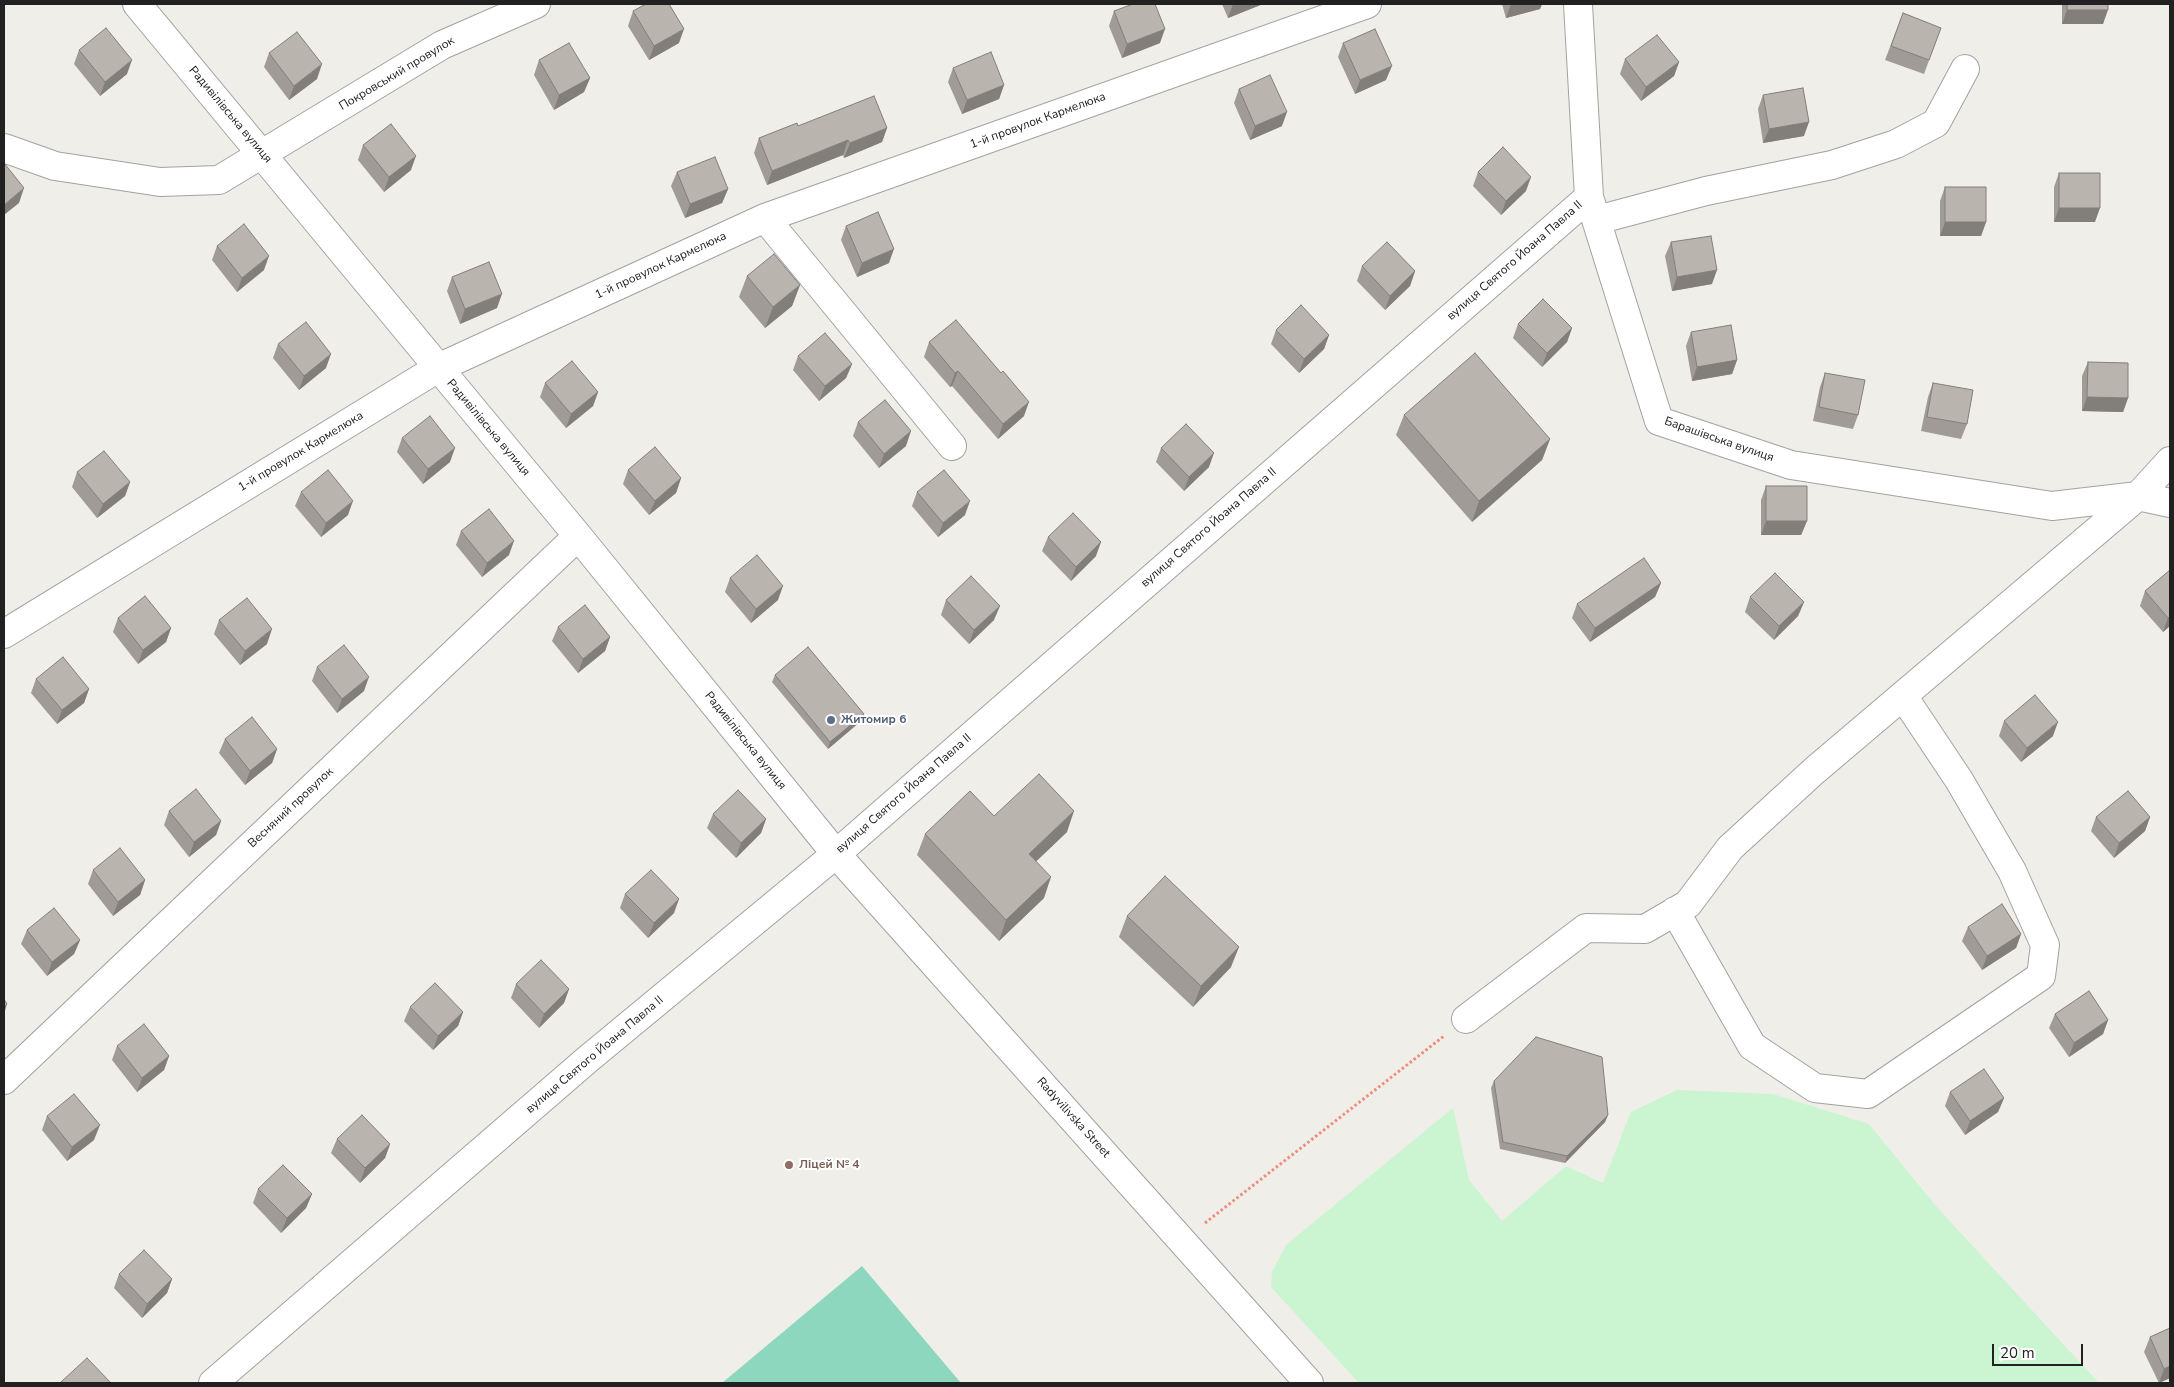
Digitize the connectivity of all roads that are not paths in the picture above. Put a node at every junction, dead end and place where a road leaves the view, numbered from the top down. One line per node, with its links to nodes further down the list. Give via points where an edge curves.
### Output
1 (137, 4): 7 (street, Радивілівська вулиця)
2 (536, 4): 7 (street, Покровський провулок, via 442,45)
3 (1367, 4): 9 (street, 1-й провулок Кармелюка)
4 (1578, 4): 8 (street, Барашівська вулиця)
5 (1965, 68): 8 (street, via 1936,123 1896,144 1832,165 1706,191)
6 (4, 148): 7 (street, Покровський провулок, via 55,166 160,182 219,180)
7 (263, 155): 10 (street, Радивілівська вулиця)
8 (1593, 208): 13 (street, Барашівська вулиця, via 1659,421 1791,465 2052,506); 18 (street, вулиця Святого Йоана Павла II)
9 (765, 218): 10 (street, 1-й провулок Кармелюка); 11 (street)
10 (438, 368): 15 (street, Радивілівська вулиця); 16 (street, 1-й провулок Кармелюка)
11 (952, 446)
12 (2170, 461): 13 (street)
13 (2138, 496): 14 (street, Барашівська вулиця); 17 (street)
14 (2170, 503)
15 (578, 536): 18 (street, Радивілівська вулиця); 21 (street, Весняний провулок)
16 (4, 634)
17 (1903, 696): 19 (street, via 1814,770 1730,848 1688,904); 19 (street, via 1959,780 2012,871 2045,945 2041,976 1868,1094 1815,1088 1752,1046)
18 (836, 854): 22 (street, вулиця Святого Йоана Павла II, via 588,1059); 23 (street, Radyvilivska Street)
19 (1675, 911): 20 (street, via 1645,930 1586,928)
20 (1466, 1019)
21 (4, 1080)
22 (213, 1383)
23 (1308, 1383)

